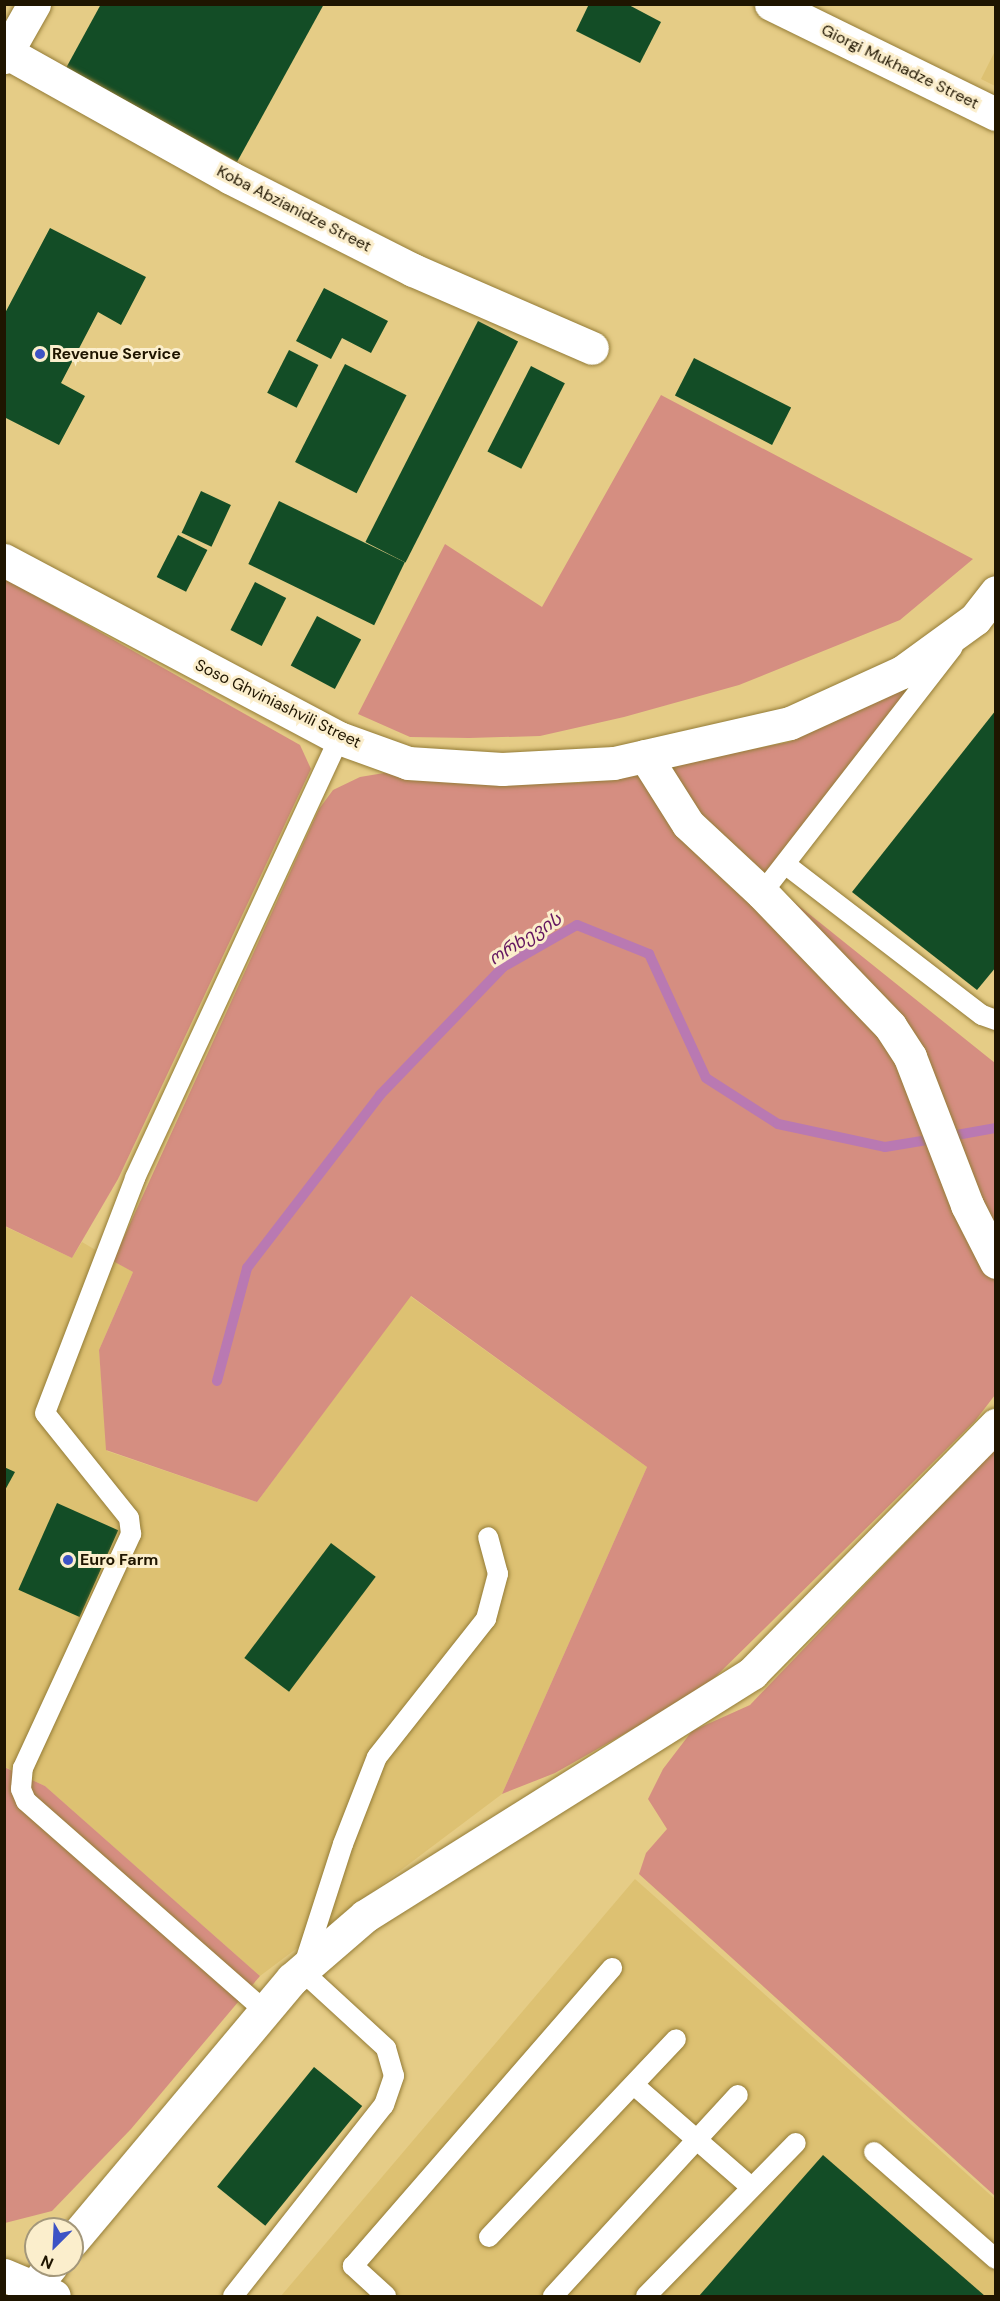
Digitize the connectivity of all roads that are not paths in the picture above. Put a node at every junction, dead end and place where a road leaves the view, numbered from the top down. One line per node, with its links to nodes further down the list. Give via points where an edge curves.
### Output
1 (34, 4): 3 (street)
2 (771, 4): 4 (street, Giorgi Mukhadze Street)
3 (6, 53): 5 (street, Koba Abzianidze Street, via 231,178 413,270)
4 (996, 114)
5 (592, 348)
6 (4, 560): 9 (street, Soso Ghviniashvili Street)
7 (996, 592): 8 (street)
8 (975, 619): 10 (street, via 902,672 790,723); 11 (lane)
9 (339, 738): 10 (street, Soso Ghviniashvili Street, via 408,763 502,770 614,763); 19 (lane, via 135,1178 45,1413 129,1518 131,1534 23,1768 21,1789 26,1801)
10 (645, 756): 12 (street, via 688,824)
11 (784, 864): 12 (lane); 13 (lane, via 982,1016)
12 (762, 893): 14 (street, via 890,1026 910,1058 967,1205)
13 (996, 1020)
14 (996, 1262)
15 (996, 1425): 18 (street, via 752,1673 365,1916)
16 (488, 1537): 18 (lane, via 498,1574 486,1620 377,1757 343,1844)
17 (612, 1968): 31 (lane, via 353,2266)
18 (302, 1971): 19 (street); 30 (lane, via 386,2048 394,2076 384,2104)
19 (265, 2011): 27 (street)
20 (676, 2039): 21 (lane)
21 (634, 2085): 23 (lane); 28 (lane)
22 (738, 2095): 23 (lane)
23 (697, 2139): 26 (lane); 32 (lane)
24 (796, 2143): 26 (lane)
25 (874, 2152): 29 (lane)
26 (751, 2187): 33 (lane)
27 (84, 2227)
28 (489, 2237)
29 (996, 2259)
30 (233, 2296)
31 (386, 2296)
32 (553, 2296)
33 (646, 2296)

